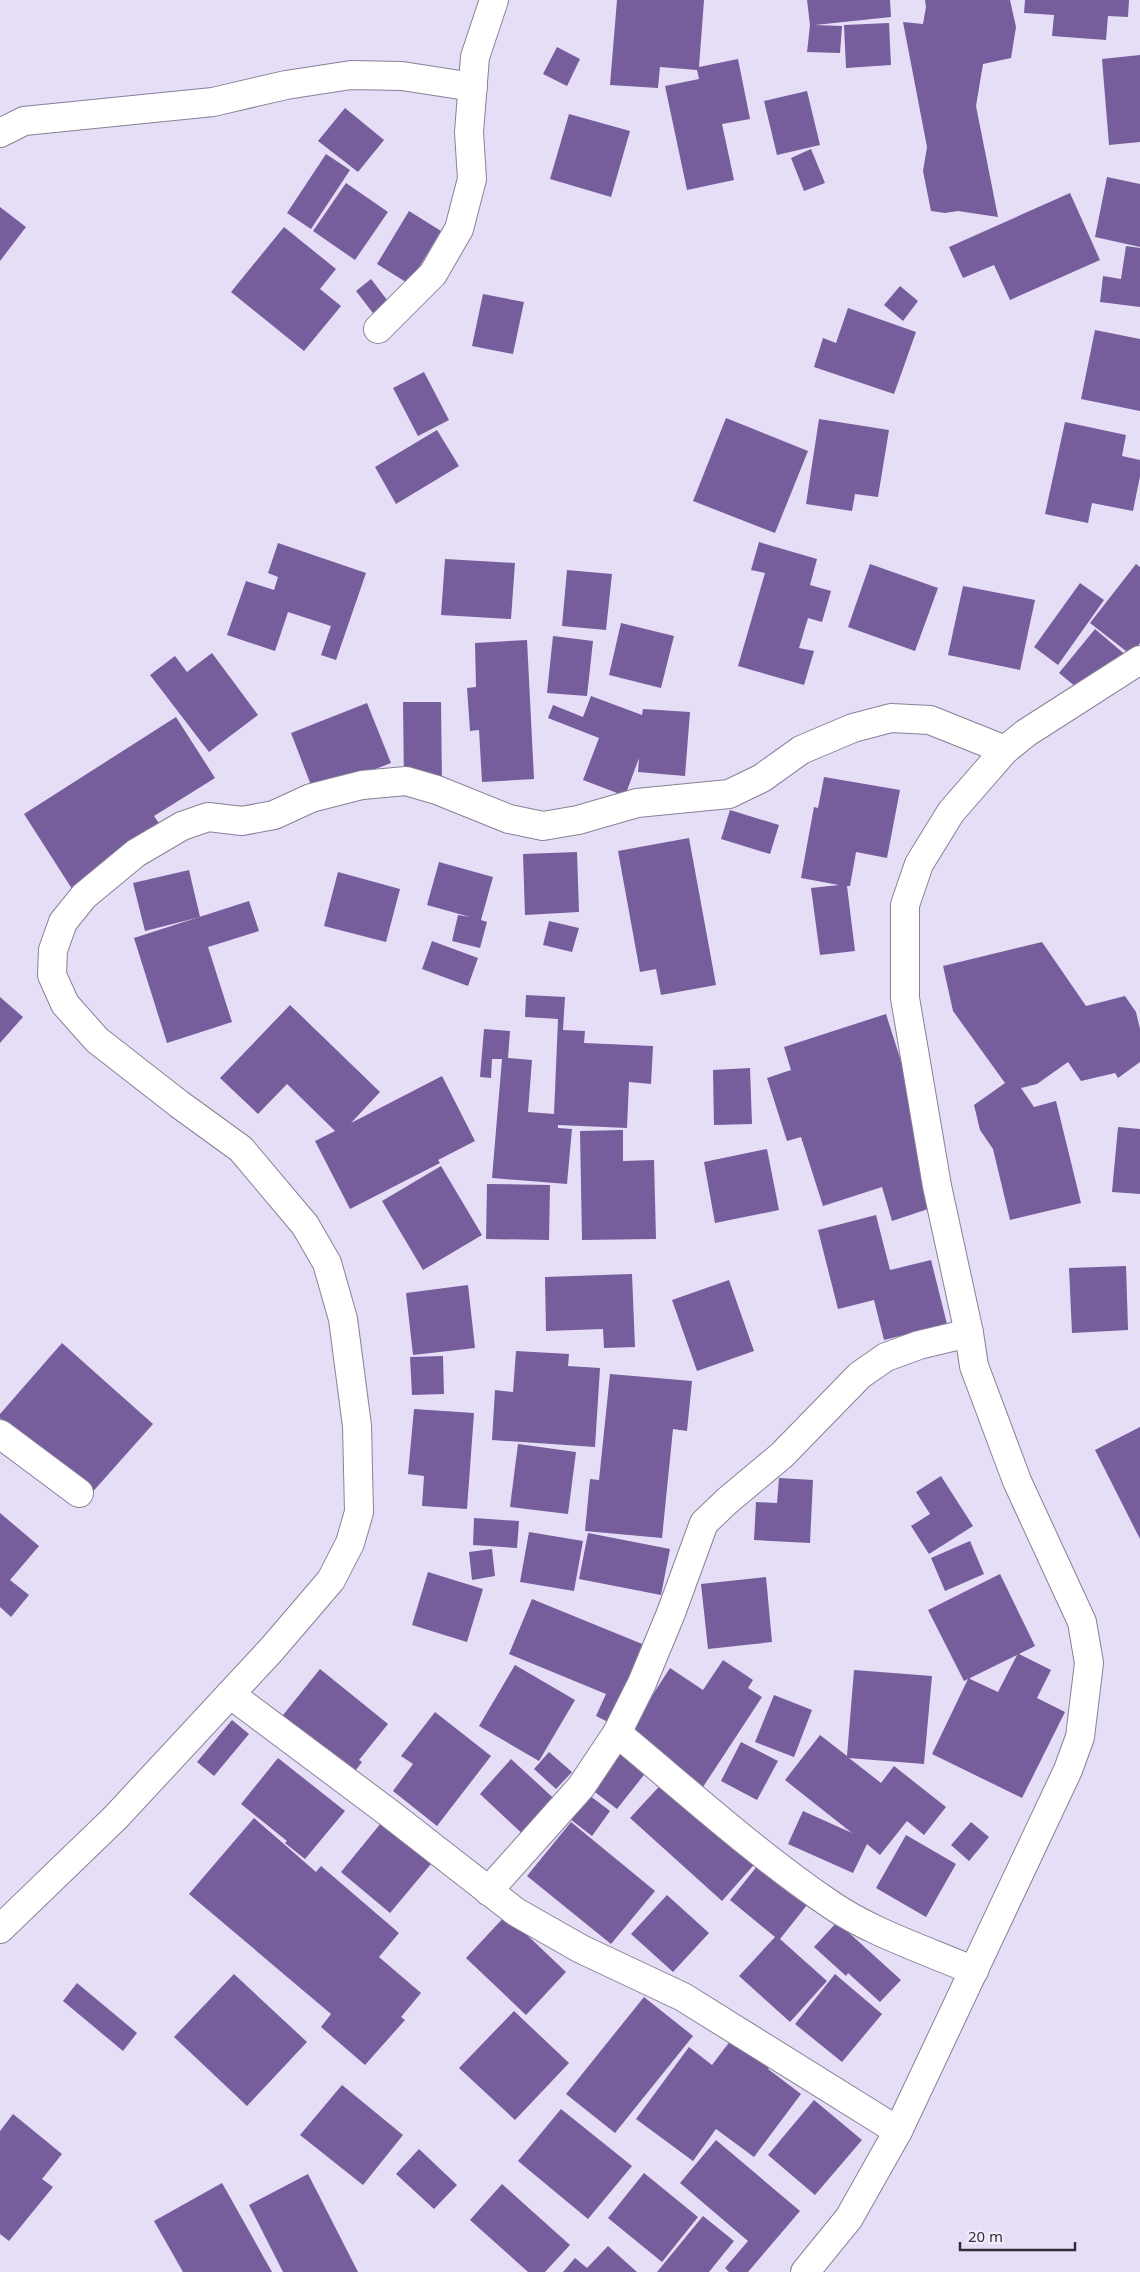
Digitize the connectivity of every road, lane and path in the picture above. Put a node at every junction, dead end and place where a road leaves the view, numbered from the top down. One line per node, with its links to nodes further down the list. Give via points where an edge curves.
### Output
1 (494, 0): 2 (street, via 475,57)
2 (473, 87): 3 (street, via 402,76 351,75 286,85 213,102 24,121); 4 (street, via 469,132 472,179 459,229 433,274)
3 (0, 133)
4 (378, 329)
5 (1140, 660): 6 (street)
6 (1005, 750): 7 (street, via 951,812 920,864 905,906 905,998 937,1186); 10 (street, via 930,720 891,718 853,728 800,750 762,778 730,794 637,803 544,826 509,819 406,781 362,785 311,798 274,816 242,821 208,817 182,826 136,853 84,896 62,922 53,950 52,975 66,1004 97,1040 241,1149 305,1225 327,1263 343,1320 357,1426 359,1471 359,1512 350,1543 331,1580)
7 (970, 1333): 11 (street, via 886,1358 860,1375 782,1455 704,1524 642,1683); 14 (street, via 974,1366 1017,1482 1082,1622 1089,1663 1080,1737 1068,1770)
8 (0, 1434): 9 (street)
9 (79, 1493)
10 (230, 1694): 12 (street); 13 (street, via 116,1817)
11 (617, 1733): 12 (street, via 581,1787); 14 (street, via 831,1905)
12 (488, 1891): 15 (street, via 516,1912 581,1948 683,1997)
13 (0, 1929)
14 (974, 1971): 15 (street)
15 (898, 2131): 16 (street, via 849,2218)
16 (805, 2272)

